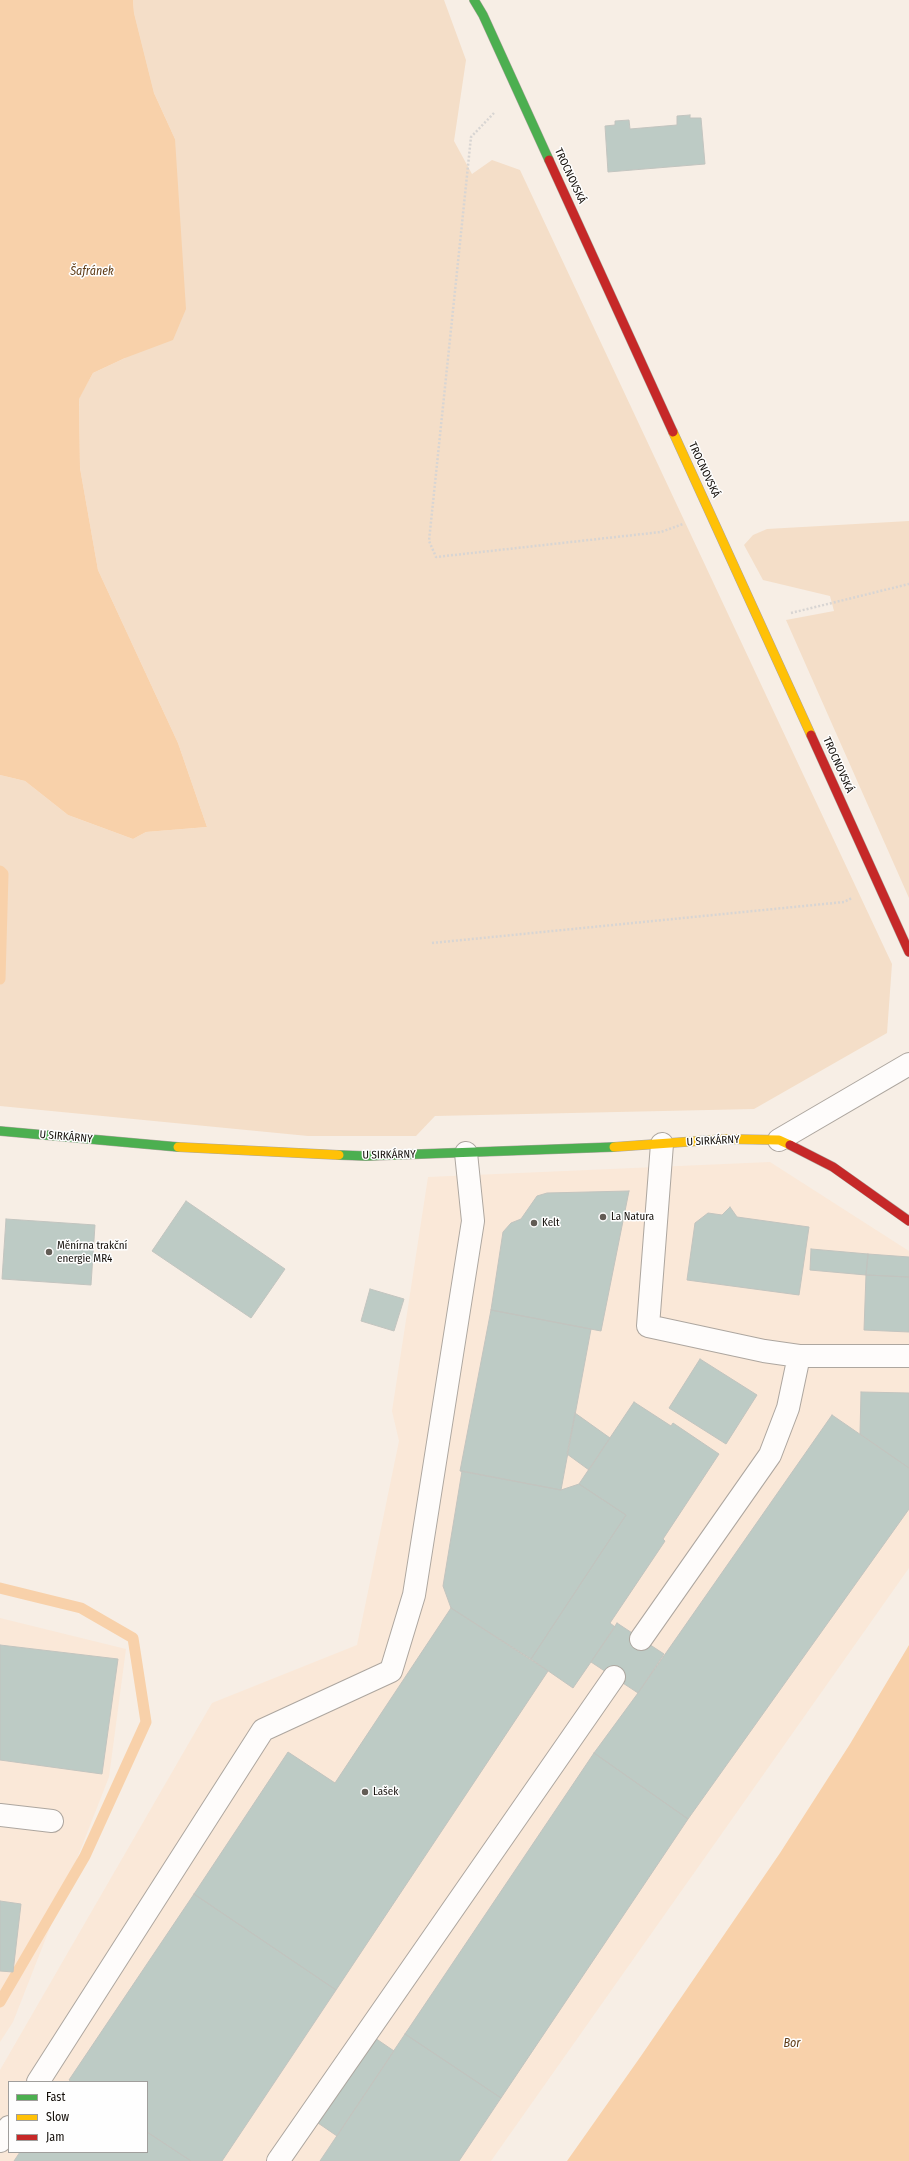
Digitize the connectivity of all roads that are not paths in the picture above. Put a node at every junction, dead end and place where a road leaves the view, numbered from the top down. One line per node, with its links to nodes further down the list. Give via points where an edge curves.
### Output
1 (474, 0): 2 (street, TROCNOVSKÁ, via 760,620)
2 (909, 952)
3 (909, 1064): 5 (street)
4 (0, 1131): 7 (street, U SIRKÁRNY, via 162,1146 366,1156)
5 (779, 1140): 6 (street, U SIRKÁRNY, via 726,1139); 8 (street, U SIRKÁRNY, via 833,1167)
6 (662, 1144): 7 (street, U SIRKÁRNY); 9 (street, via 648,1326)
7 (466, 1153): 15 (street, via 473,1221 414,1595 391,1671 264,1730)
8 (909, 1220)
9 (799, 1356): 10 (street); 11 (street, via 788,1408 770,1455)
10 (909, 1356)
11 (641, 1639)
12 (614, 1677): 18 (street)
13 (0, 1815): 14 (street)
14 (52, 1821)
15 (39, 2081)
16 (8, 2129): 17 (street)
17 (0, 2141)
18 (278, 2161)

